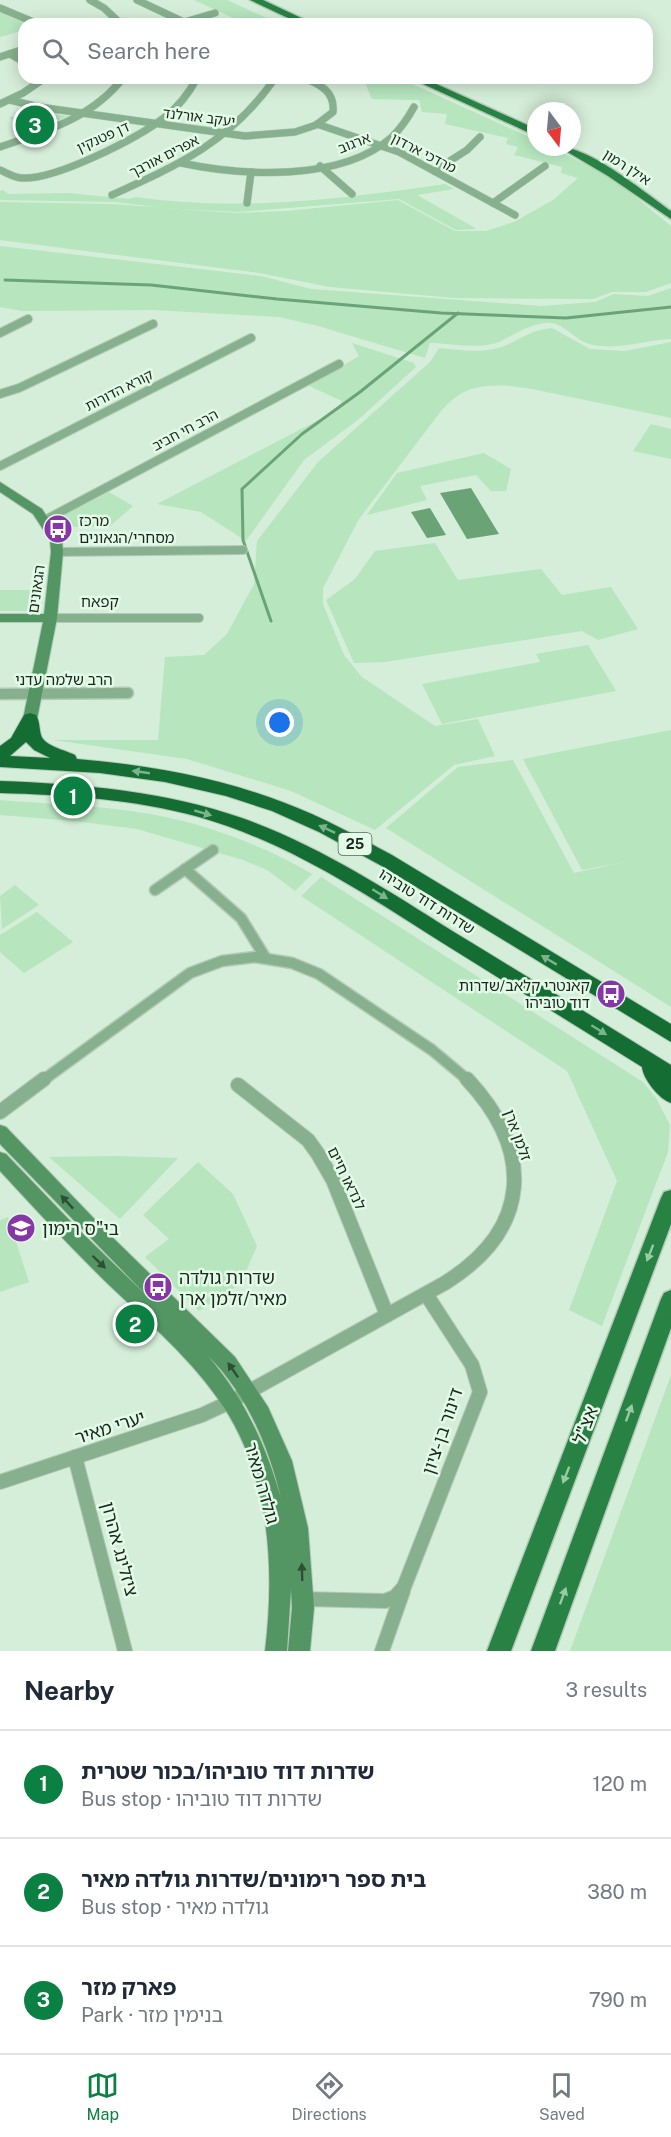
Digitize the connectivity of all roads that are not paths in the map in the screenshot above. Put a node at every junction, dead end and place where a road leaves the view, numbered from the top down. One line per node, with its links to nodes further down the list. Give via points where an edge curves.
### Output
1 (90, 0): 8 (street)
2 (137, 0): 9 (street)
3 (240, 0): 11 (main road)
4 (255, 0): 12 (main road)
5 (0, 8): 7 (street)
6 (215, 13): 10 (street)
7 (24, 18)
8 (115, 18)
9 (176, 18)
10 (201, 18)
11 (280, 18)
12 (296, 18)
13 (18, 51): 14 (street)
14 (10, 54): 15 (street); 16 (street)
15 (0, 57)
16 (18, 59)
17 (35, 84): 24 (street)
18 (118, 84): 27 (street)
19 (193, 84): 29 (street, דן פטנקין, via 176,107)
20 (271, 84): 32 (street, אפרים אורבך)
21 (316, 84): 30 (street, via 334,99 333,112)
22 (428, 84): 31 (main road)
23 (444, 84): 28 (main road)
24 (10, 100): 25 (street); 27 (street, יעקב אורלנד)
25 (0, 104)
26 (414, 107): 34 (street, ארגוב, via 398,132)
27 (85, 114): 29 (street, יעקב אורלנד); 35 (street)
28 (527, 121)
29 (156, 123): 32 (street, יעקב אורלנד); 41 (street, דן פטנקין, via 117,145 35,176 14,177)
30 (317, 124): 32 (street, יעקב אורלנד, via 278,134); 34 (street, מרדכי ארדון)
31 (527, 129)
32 (228, 133): 38 (street, אפרים אורבך)
33 (480, 138): 42 (street)
34 (381, 145): 39 (street, ארגוב); 42 (street, מרדכי ארדון)
35 (0, 147)
36 (581, 148): 48 (main road, אילן רמון)
37 (580, 156): 50 (main road, אילן רמון)
38 (182, 163): 43 (street, ארגוב); 45 (street, אפרים אורבך)
39 (321, 166): 43 (street, ארגוב); 44 (street, ארגוב)
40 (545, 166): 47 (street)
41 (0, 170)
42 (434, 171): 47 (street, מרדכי ארדון)
43 (251, 172): 46 (street)
44 (352, 194)
45 (112, 195)
46 (247, 203)
47 (493, 203): 49 (street, מרדכי ארדון)
48 (671, 205)
49 (515, 215)
50 (671, 216)
51 (28, 319): 53 (street)
52 (153, 324): 56 (street)
53 (0, 333)
54 (251, 338): 57 (street, קורא הדורות)
55 (339, 364): 59 (street, הרב חי חביב)
56 (0, 394)
57 (0, 466)
58 (0, 486): 59 (street, הגאונים)
59 (45, 520): 61 (street, הגאונים, via 56,540)
60 (243, 550): 61 (street)
61 (57, 552): 63 (street, הגאונים)
62 (0, 618): 63 (street, קפאח)
63 (50, 618): 64 (street, קפאח); 67 (street, הגאונים)
64 (199, 618)
65 (129, 693): 67 (street, הרב שלמה עדני)
66 (0, 694): 67 (street, הרב שלמה עדני)
67 (35, 694): 68 (street, הגאונים)
68 (30, 719): 69 (highway, via 17,742); 71 (highway, via 33,739 40,746)
69 (0, 754)
70 (0, 761): 71 (highway, שדרות דוד טוביהו / 25)
71 (88, 765): 77 (highway, שדרות דוד טוביהו / 25, one-way to 71, via 386,860 313,823 219,788 167,775)
72 (0, 787): 78 (highway, שדרות דוד טוביהו / 25, one-way to 78, via 79,791 154,801 243,825 360,882)
73 (213, 850): 74 (street)
74 (185, 869): 75 (street); 76 (street, via 241,915)
75 (155, 890)
76 (266, 957): 82 (street, זלמן ארן, via 213,962 190,973); 86 (street, זלמן ארן, via 313,971 439,1055 479,1091 503,1133 513,1162 515,1187 500,1231 485,1254 465,1272)
77 (671, 1034)
78 (635, 1053): 79 (highway, שדרות דוד טוביהו / 25); 81 (highway)
79 (671, 1075)
80 (238, 1085): 88 (street, לנדאו חיים, via 308,1140 318,1154 333,1180)
81 (671, 1095)
82 (0, 1112)
83 (0, 1132): 89 (street, one-way to 83, via 228,1363)
84 (0, 1159): 90 (street, גולדה מאיר, one-way to 90, via 212,1374)
85 (671, 1198): 99 (main road, אצ"ל, one-way to 99)
86 (426, 1294): 88 (street, זלמן ארן); 93 (street, דינור בן-ציון, via 472,1365 480,1392)
87 (671, 1299): 100 (main road, one-way to 87)
88 (387, 1315): 89 (street, זלמן ארן)
89 (248, 1392): 90 (street, זלמן ארן); 94 (street, one-way to 89, via 302,1562 290,1491 271,1435)
90 (230, 1402): 91 (street, יערי מאיר); 96 (street, גולדה מאיר, via 261,1467 276,1531 281,1608)
91 (75, 1457): 92 (street, יערי מאיר); 95 (street, ציזלינג אהרון)
92 (0, 1482)
93 (404, 1587): 94 (street, via 385,1601); 98 (street, דינור בן-ציון)
94 (303, 1599): 97 (street)
95 (125, 1651)
96 (276, 1651)
97 (299, 1651)
98 (382, 1651)
99 (499, 1651)
100 (543, 1651)

